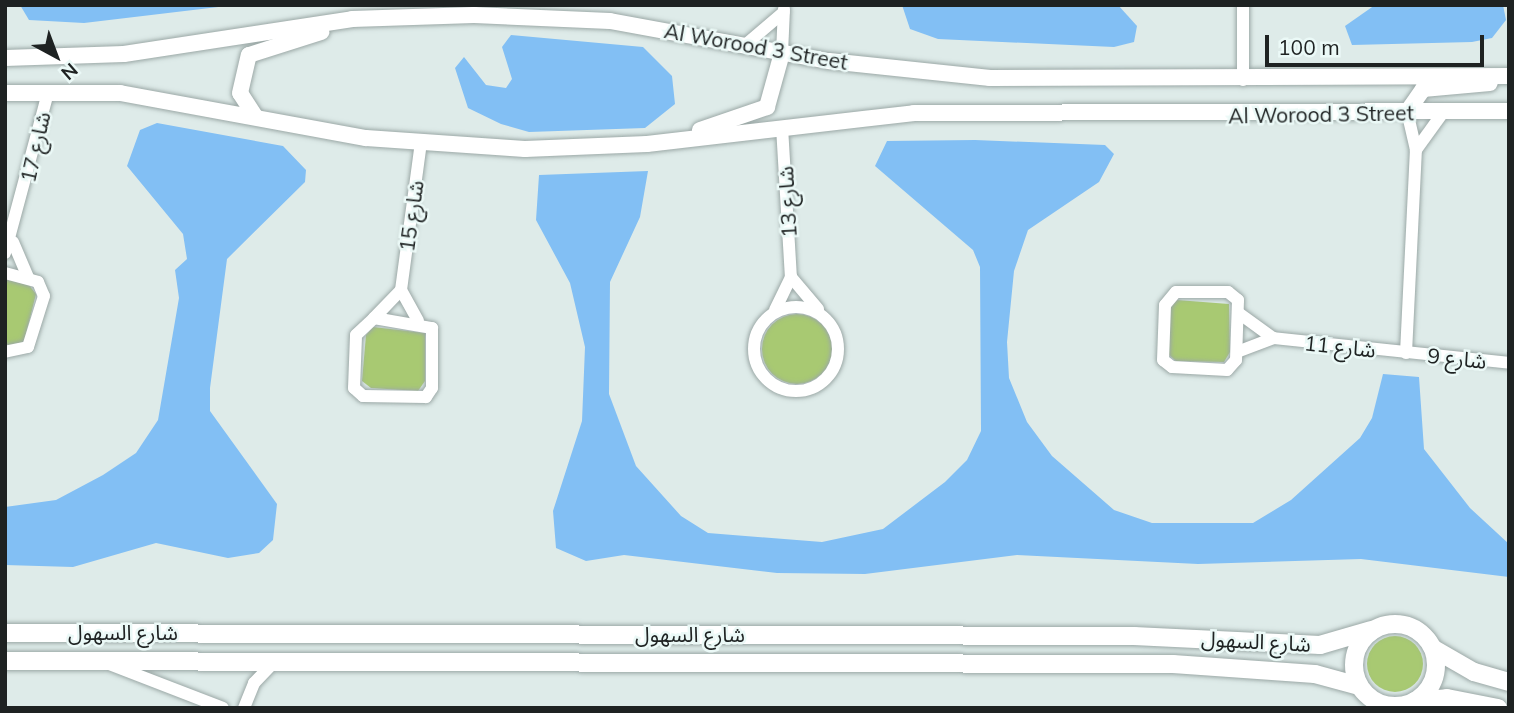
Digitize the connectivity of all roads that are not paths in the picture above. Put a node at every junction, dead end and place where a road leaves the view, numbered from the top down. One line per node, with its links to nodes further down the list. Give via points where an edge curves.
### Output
1 (1243, 5): 9 (street)
2 (785, 9): 5 (street); 6 (street)
3 (390, 11): 4 (street, Al Worood 3 Street); 5 (street, Al Worood 3 Street, via 610,21)
4 (352, 19): 7 (street, Al Worood 3 Street, via 124,54); 17 (street, via 249,55 238,80)
5 (744, 46): 6 (street, Al Worood 3 Street)
6 (782, 53): 9 (street, Al Worood 3 Street, via 990,78); 20 (street, via 773,99 760,114)
7 (5, 58)
8 (1508, 76): 9 (street, Al Worood 3 Street); 16 (street, via 1423,89)
9 (1243, 80)
10 (48, 92): 11 (street, Al Worood 3 Street); 17 (street, Al Worood 3 Street, via 143,96); 22 (street, شارع 17)
11 (5, 93)
12 (1509, 102): 13 (street)
13 (1488, 109): 14 (street, Al Worood 3 Street); 15 (street, Al Worood 3 Street)
14 (1444, 111): 16 (street, Al Worood 3 Street); 21 (street)
15 (1509, 111)
16 (1407, 112): 18 (street, Al Worood 3 Street, via 914,113); 21 (street)
17 (255, 116): 19 (street, Al Worood 3 Street)
18 (782, 127): 20 (street, Al Worood 3 Street); 25 (street, شارع 13)
19 (421, 143): 20 (street, Al Worood 3 Street, via 525,149); 27 (street, شارع 15)
20 (647, 144)
21 (1416, 150): 36 (street)
22 (13, 242): 23 (street, شارع 17); 26 (street)
23 (5, 253)
24 (5, 273): 26 (street)
25 (791, 277): 28 (street, شارع 13); 29 (street, شارع 13)
26 (28, 278): 34 (street, via 44,296 32,342 18,354)
27 (401, 290): 31 (street); 32 (street)
28 (818, 309): 29 (street); 29 (street, شارع 13, via 833,323 835,373 822,384 779,388 758,373 759,327)
29 (775, 310)
30 (1240, 314): 33 (street, شارع 11); 35 (street); 35 (street, شارع 11, via 1228,292 1176,292 1165,305 1159,353 1172,367 1221,372 1233,366)
31 (374, 318): 32 (street); 32 (street, via 356,335 354,388 363,396 415,401 432,388 436,338)
32 (418, 321)
33 (1273, 338): 35 (street, شارع 11); 36 (street, شارع 11)
34 (5, 352)
35 (1237, 352)
36 (1406, 353): 37 (street, شارع 9)
37 (1509, 363)
38 (1371, 631): 39 (main road, شارع السهول, via 1320,645 1120,636); 40 (main road, via 1407,625); 45 (main road, via 1354,656)
39 (5, 633)
40 (1434, 649): 44 (main road, via 1474,672); 47 (main road, via 1436,673)
41 (5, 661): 42 (main road, شارع السهول)
42 (102, 661): 43 (main road, شارع السهول); 46 (street)
43 (275, 661): 45 (main road, شارع السهول, via 1174,664 1315,674); 50 (street, via 254,682)
44 (1509, 681)
45 (1359, 686): 47 (main road, via 1378,703)
46 (172, 690): 48 (street); 49 (street)
47 (1415, 701): 51 (main road, via 1447,698)
48 (205, 708)
49 (223, 708)
50 (244, 708)
51 (1498, 708)

